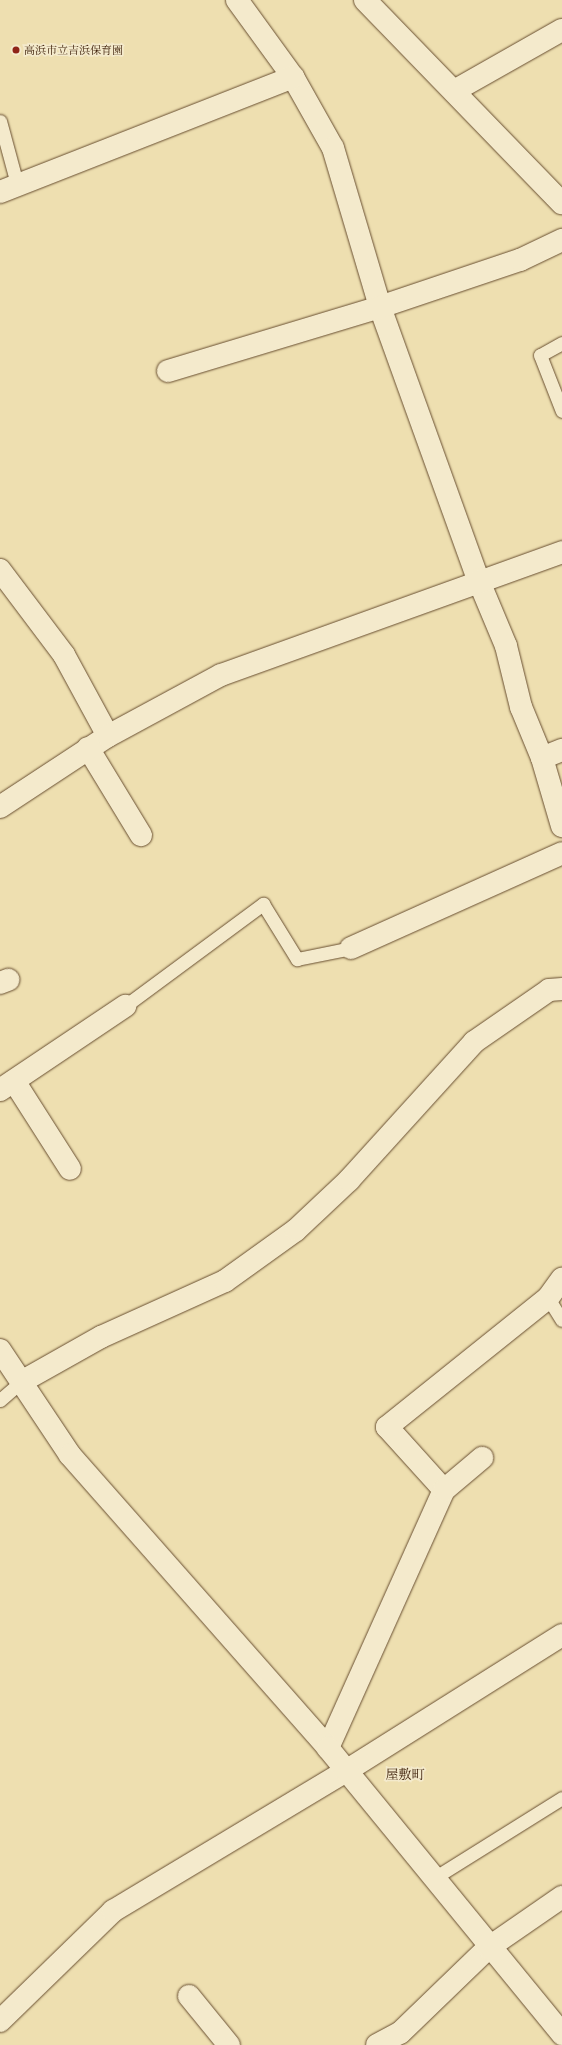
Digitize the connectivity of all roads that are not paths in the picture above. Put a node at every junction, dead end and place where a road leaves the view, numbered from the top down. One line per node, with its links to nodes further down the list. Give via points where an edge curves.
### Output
1 (237, 0): 4 (street)
2 (364, 0): 5 (street)
3 (562, 30): 5 (street)
4 (293, 76): 7 (street); 10 (street, via 333,148)
5 (454, 92): 8 (street)
6 (0, 121): 7 (lane)
7 (9, 188)
8 (562, 203)
9 (562, 240): 10 (street, via 520,260)
10 (380, 307): 12 (street); 16 (street)
11 (562, 343): 13 (lane, via 540,355)
12 (168, 371)
13 (562, 410)
14 (562, 552): 16 (street)
15 (0, 570): 17 (street, via 64,655)
16 (478, 579): 17 (street, via 221,675); 19 (street, via 506,646 521,707)
17 (108, 736): 18 (street)
18 (88, 748): 20 (street); 22 (street)
19 (552, 754): 21 (street)
20 (0, 807)
21 (562, 826)
22 (141, 836)
23 (562, 853): 24 (street)
24 (351, 948): 26 (lane, via 298,959 263,904)
25 (561, 992): 33 (street, via 549,990 474,1042 349,1180 296,1230 225,1281 101,1337)
26 (126, 1006): 27 (street)
27 (7, 1086): 28 (street)
28 (70, 1169)
29 (562, 1279): 30 (street)
30 (548, 1298): 31 (lane); 36 (street, via 387,1428)
31 (562, 1320)
32 (0, 1350): 33 (street)
33 (21, 1382): 34 (lane); 38 (street, via 70,1455)
34 (0, 1400)
35 (482, 1458): 36 (street)
36 (444, 1490): 38 (street)
37 (562, 1635): 39 (street)
38 (328, 1748): 39 (street)
39 (346, 1771): 41 (street); 45 (street, via 113,1911)
40 (562, 1798): 41 (lane)
41 (434, 1878): 43 (street)
42 (562, 1897): 43 (street)
43 (488, 1948): 46 (street); 48 (street, via 400,2033)
44 (189, 1996): 47 (street)
45 (0, 2021)
46 (562, 2034)
47 (229, 2045)
48 (377, 2045)

